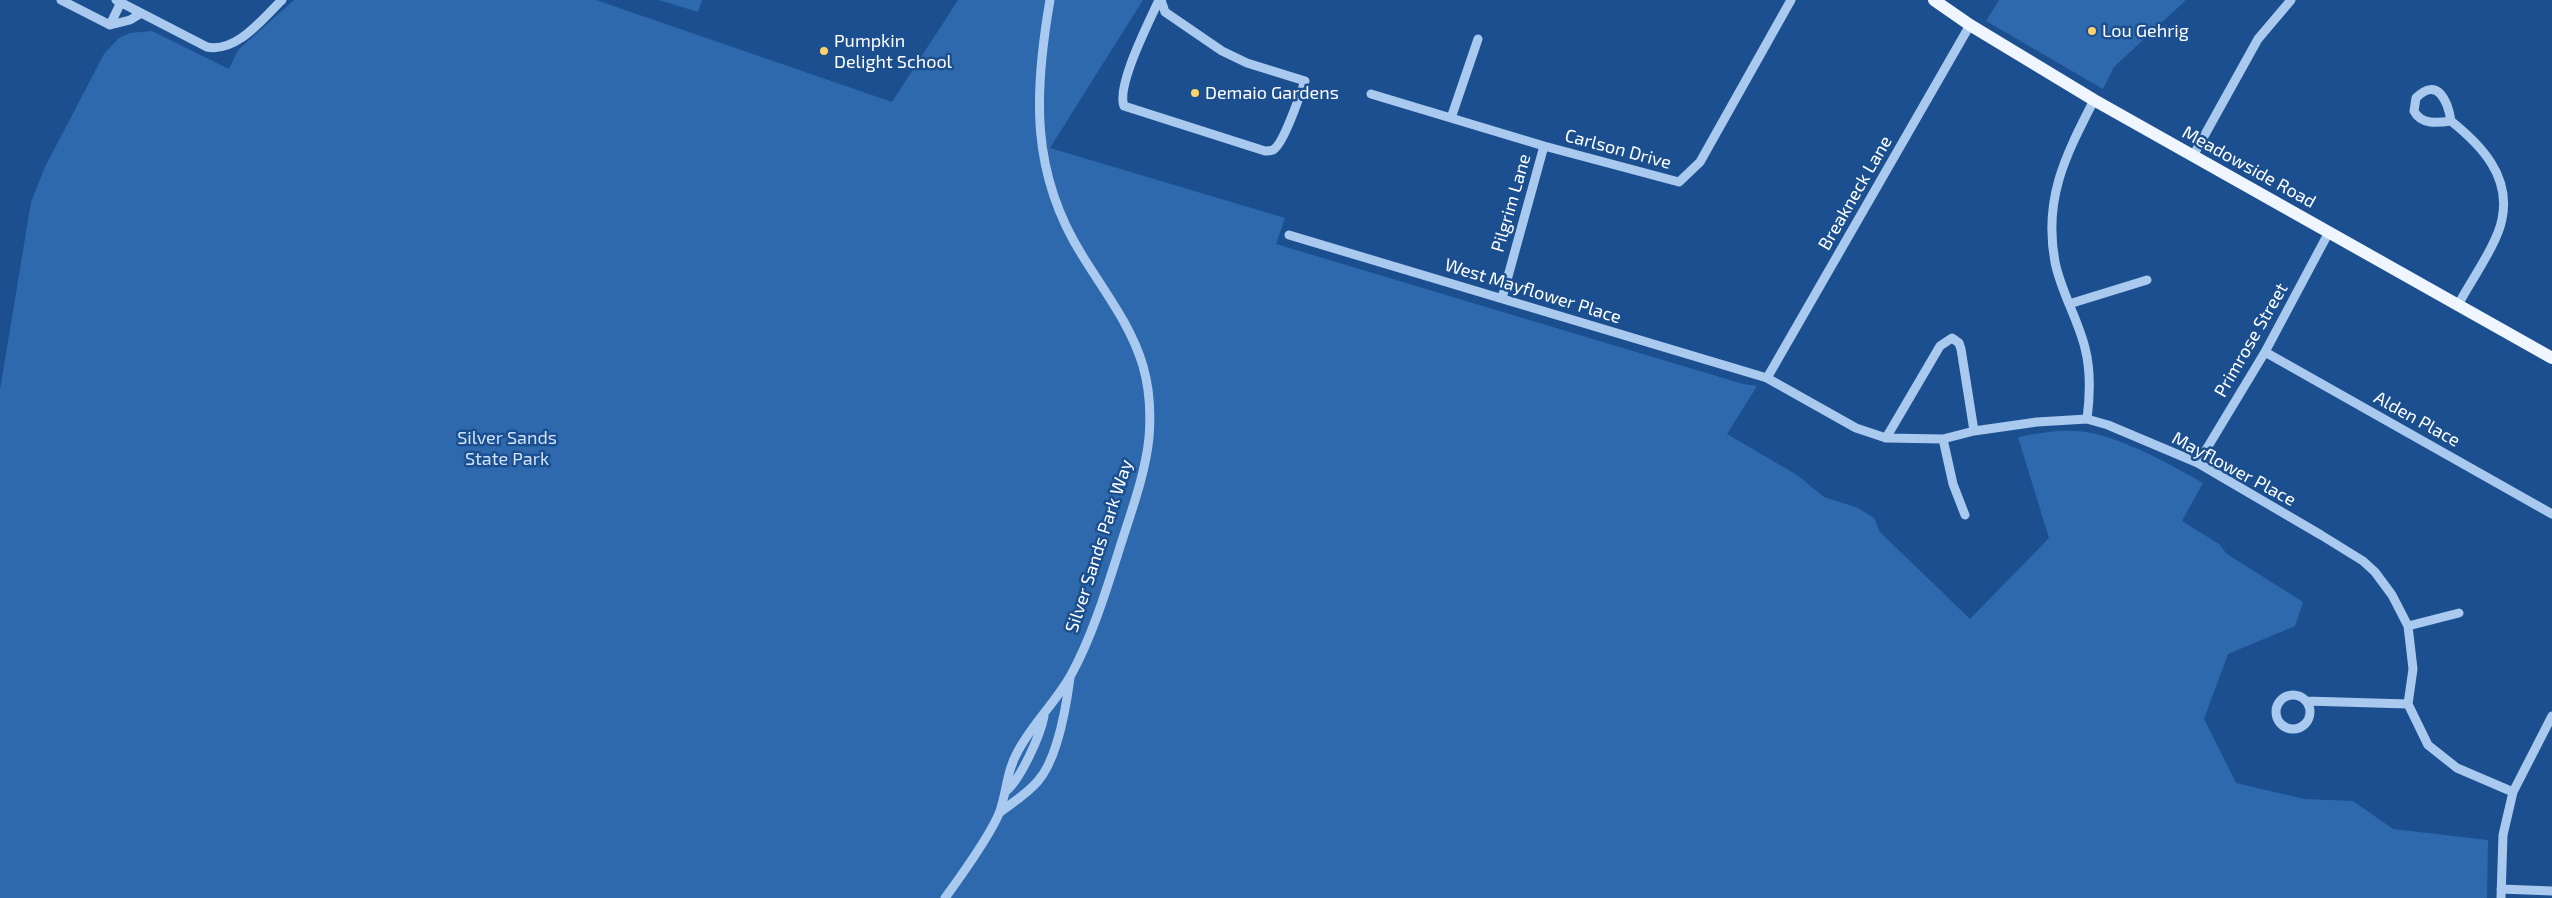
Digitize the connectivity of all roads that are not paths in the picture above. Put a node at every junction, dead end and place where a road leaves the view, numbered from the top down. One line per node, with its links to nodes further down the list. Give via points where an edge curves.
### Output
1 (62, 0): 10 (street)
2 (282, 0): 9 (street, via 235,42 223,48 207,47)
3 (1050, 0): 37 (street, Silver Sands Park Way, via 1041,50 1038,97 1046,168 1061,217 1132,338 1148,387 1151,410 1146,460 1129,519 1100,607)
4 (1160, 0): 4 (street, via 1165,12 1222,51 1247,63 1305,81 1273,150 1265,151 1124,106 1123,92)
5 (1791, 0): 17 (street, Carlson Drive, via 1700,162 1679,182)
6 (1934, 0): 11 (main road, Meadowside Road)
7 (2291, 0): 18 (street, via 2258,39)
8 (120, 1): 9 (street); 10 (street)
9 (140, 14): 10 (street)
10 (110, 25)
11 (1970, 25): 14 (main road, Meadowside Road); 27 (street, Breakneck Lane)
12 (1478, 40): 15 (street)
13 (1371, 94): 15 (street, Carlson Drive)
14 (2094, 100): 18 (main road, Meadowside Road); 23 (street, via 2061,168 2053,205 2056,262)
15 (1451, 118): 17 (street, Carlson Drive)
16 (2451, 121): 16 (street, via 2436,123 2421,119 2414,111 2416,98 2428,90 2441,94 2448,103); 24 (street, via 2477,142 2488,156 2496,173 2503,204 2498,232)
17 (1544, 146): 22 (street, Pilgrim Lane)
18 (2192, 156): 19 (main road, Meadowside Road)
19 (2329, 232): 24 (main road, Meadowside Road); 25 (street, Primrose Street)
20 (1289, 235): 22 (street, West Mayflower Place)
21 (2147, 280): 23 (street)
22 (1502, 298): 27 (street, West Mayflower Place)
23 (2069, 304): 28 (street, via 2085,348 2090,388)
24 (2458, 305): 26 (main road, Meadowside Road)
25 (2265, 352): 32 (street, Primrose Street); 33 (street, Alden Place)
26 (2552, 358)
27 (1767, 378): 30 (street, Mayflower Place, via 1856,428)
28 (2088, 420): 29 (street, Mayflower Place); 32 (street, Mayflower Place, via 2108,425)
29 (1974, 430): 30 (street, via 1959,343 1952,338 1940,346); 31 (street, Mayflower Place)
30 (1886, 438): 31 (street, Mayflower Place)
31 (1943, 439): 34 (street, via 1953,484)
32 (2198, 463): 36 (street, Mayflower Place, via 2363,561 2388,589)
33 (2552, 514)
34 (1965, 515)
35 (2459, 613): 36 (street)
36 (2408, 626): 39 (street, Mayflower Place, via 2413,669)
37 (1071, 675): 42 (street, Silver Sands Park Way, via 1044,713 1028,756 1005,792); 42 (street, Silver Sands Park Way, via 1055,748 1043,773 1024,794)
38 (2306, 701): 39 (street)
39 (2408, 704): 41 (street, via 2428,745 2441,757 2457,768)
40 (2552, 716): 41 (street)
41 (2513, 792): 44 (street, via 2502,835)
42 (999, 813): 45 (street, Silver Sands Park Way)
43 (2552, 891): 44 (street)
44 (2501, 893)
45 (945, 898)

